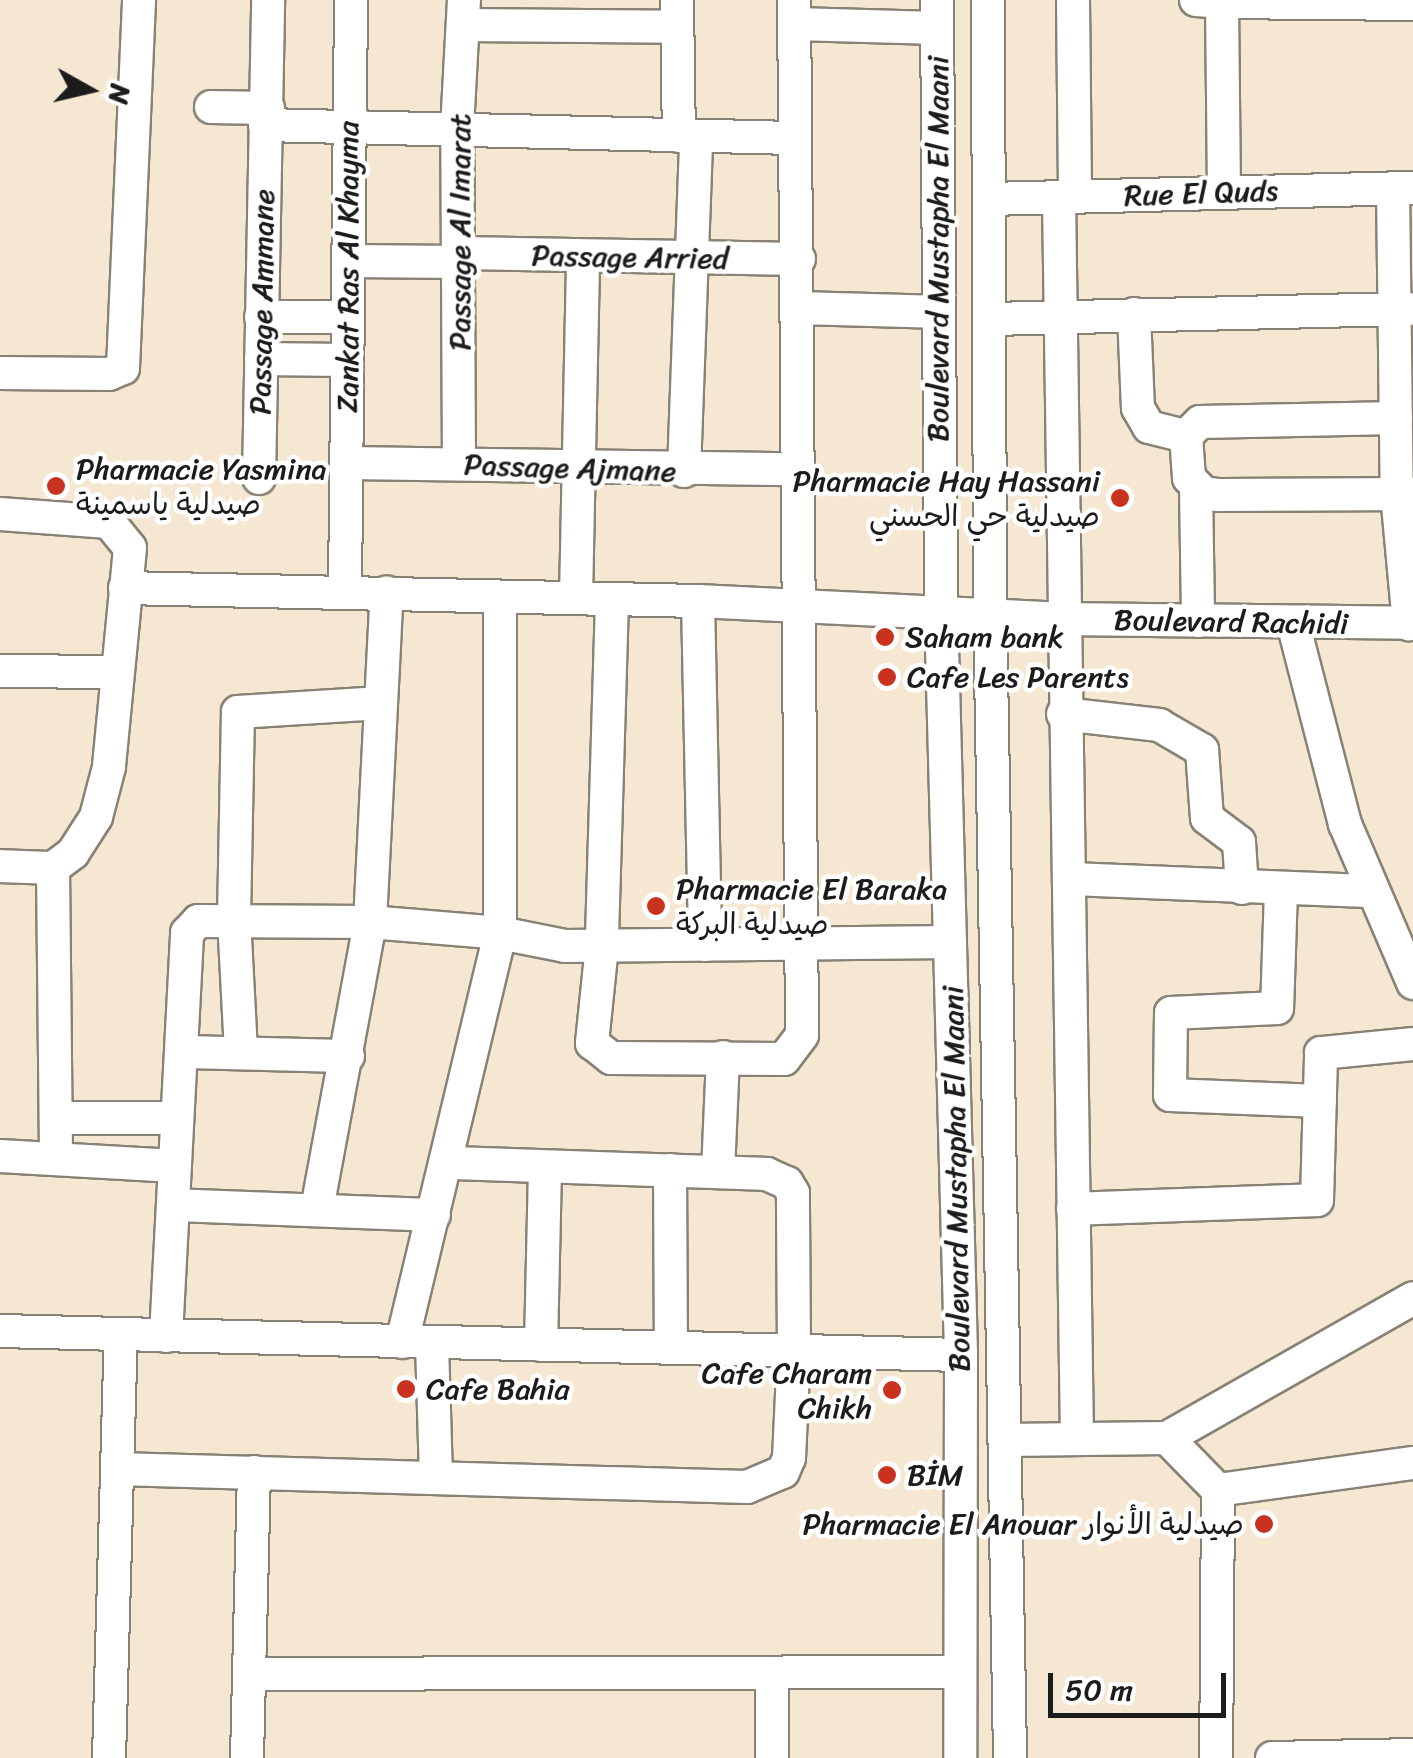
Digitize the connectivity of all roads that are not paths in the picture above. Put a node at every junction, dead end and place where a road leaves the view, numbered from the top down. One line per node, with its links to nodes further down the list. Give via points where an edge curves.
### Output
1 (139, 0): 37 (street, via 123,368 108,374)
2 (268, 0): 13 (street, Passage Ammane)
3 (351, 0): 14 (street, Zankat Ras Al Khayma)
4 (988, 0): 21 (street, Boulevard Mustapha El Maani)
5 (1072, 0): 20 (street)
6 (1210, 1): 7 (street); 19 (street)
7 (1413, 4)
8 (794, 12): 11 (street); 17 (street)
9 (464, 13): 10 (street); 15 (street, Passage Al Imarat)
10 (677, 14): 16 (street)
11 (937, 14): 29 (street, Boulevard Mustapha El Maani)
12 (211, 108): 13 (street)
13 (266, 116): 14 (street); 31 (street, Passage Ammane)
14 (349, 124): 15 (street); 26 (street, Zankat Ras Al Khayma)
15 (457, 129): 16 (street); 22 (street, Passage Al Imarat)
16 (687, 137): 17 (street); 25 (street)
17 (795, 138): 23 (street)
18 (1403, 188): 19 (street, Rue El Quds); 28 (street)
19 (1224, 192): 20 (street, Rue El Quds)
20 (1066, 196): 21 (street, Rue El Quds); 32 (street)
21 (989, 199): 34 (street, Boulevard Mustapha El Maani)
22 (462, 258): 24 (street, Passage Arried); 26 (street, Passage Arried); 41 (street, Passage Al Imarat)
23 (799, 258): 25 (street, Passage Arried); 27 (street)
24 (583, 259): 25 (street, Passage Arried); 42 (street)
25 (690, 260): 44 (street)
26 (348, 261): 33 (street, Zankat Ras Al Khayma)
27 (796, 308): 29 (street); 43 (street)
28 (1402, 308): 30 (street); 38 (street)
29 (936, 312): 57 (street, Boulevard Mustapha El Maani)
30 (1134, 314): 32 (street); 39 (street, via 1138,408 1149,427)
31 (262, 316): 33 (street); 35 (street, Passage Ammane)
32 (1060, 317): 34 (street); 59 (street)
33 (348, 318): 36 (street, Zankat Ras Al Khayma)
34 (992, 319): 58 (street, Boulevard Mustapha El Maani)
35 (261, 359): 36 (street); 45 (street, Passage Ammane)
36 (348, 360): 40 (street, Zankat Ras Al Khayma)
37 (0, 373)
38 (1396, 418): 39 (street, via 1200,422); 47 (street)
39 (1186, 436): 46 (street)
40 (346, 464): 41 (street, Passage Ajmane); 51 (street, Zankat Ras Al Khayma)
41 (459, 464): 42 (street, Passage Ajmane)
42 (579, 469): 44 (street, Passage Ajmane); 53 (street)
43 (794, 470): 44 (street, Passage Ajmane); 56 (street)
44 (684, 471)
45 (258, 478)
46 (1196, 488): 47 (street, via 1219,495); 60 (street)
47 (1405, 494): 62 (street)
48 (0, 514): 49 (street, via 109,522 130,548)
49 (125, 588): 51 (street, Boulevard Rachidi); 64 (street)
50 (387, 592): 51 (street, Boulevard Rachidi); 52 (street, Boulevard Rachidi); 65 (street)
51 (345, 593)
52 (500, 597): 53 (street, Boulevard Rachidi); 75 (street)
53 (576, 598): 54 (street, Boulevard Rachidi)
54 (612, 600): 55 (street, Boulevard Rachidi); 78 (street)
55 (698, 601): 56 (street, Boulevard Rachidi); 77 (street)
56 (796, 606): 57 (street, Boulevard Rachidi); 79 (street)
57 (941, 609): 58 (street, Boulevard Rachidi); 76 (street, Boulevard Mustapha El Maani)
58 (990, 611): 59 (street, Boulevard Rachidi); 111 (street, Boulevard Mustapha El Maani)
59 (1060, 620): 60 (street, Boulevard Rachidi); 66 (street)
60 (1198, 622): 61 (street, Boulevard Rachidi)
61 (1293, 622): 62 (street, Boulevard Rachidi); 72 (street)
62 (1411, 624)
63 (0, 672): 64 (street)
64 (118, 672): 68 (street, via 109,768 96,816 73,852)
65 (381, 703): 73 (street, via 238,712); 74 (street)
66 (1063, 714): 69 (street); 70 (street, via 1158,725 1202,750 1207,818 1239,842)
67 (0, 866): 68 (street)
68 (53, 868): 87 (street)
69 (1068, 879): 70 (street); 97 (street)
70 (1242, 888): 71 (street)
71 (1280, 890): 72 (street); 86 (street, via 1276,1008 1171,1013 1170,1095)
72 (1369, 891): 80 (street)
73 (234, 918): 74 (street); 82 (street, via 198,922 187,933); 83 (street)
74 (370, 922): 75 (street); 84 (street)
75 (500, 933): 78 (street, via 528,942); 91 (street)
76 (950, 942): 79 (street); 108 (street, Boulevard Mustapha El Maani)
77 (705, 945): 78 (street); 79 (street)
78 (602, 946): 85 (street, via 595,1049 611,1058)
79 (802, 946): 85 (street, via 798,1048 784,1058)
80 (1413, 983)
81 (1413, 1044): 86 (street, via 1323,1051)
82 (182, 1052): 83 (street); 88 (street)
83 (241, 1052): 84 (street)
84 (348, 1056): 98 (street)
85 (723, 1057): 95 (street)
86 (1320, 1101): 97 (street, via 1317,1200)
87 (58, 1118): 88 (street); 90 (street)
88 (177, 1118): 92 (street)
89 (0, 1156): 90 (street)
90 (56, 1158): 92 (street)
91 (448, 1162): 93 (street); 99 (street)
92 (176, 1166): 96 (street)
93 (544, 1167): 94 (street); 105 (street)
94 (670, 1170): 95 (street); 106 (street)
95 (718, 1172): 107 (street, via 777,1176 793,1193)
96 (173, 1205): 98 (street); 103 (street)
97 (1074, 1208): 109 (street)
98 (317, 1210): 99 (street)
99 (434, 1214): 104 (street)
100 (1413, 1298): 110 (street)
101 (0, 1331): 102 (street)
102 (121, 1334): 103 (street); 113 (street)
103 (166, 1336): 104 (street)
104 (417, 1342): 105 (street); 115 (street)
105 (541, 1345): 106 (street)
106 (671, 1348): 107 (street)
107 (794, 1351): 108 (street); 115 (street, via 789,1458 765,1483)
108 (960, 1354): 117 (street, Boulevard Mustapha El Maani)
109 (1077, 1437): 110 (street); 111 (street)
110 (1167, 1438): 116 (street)
111 (1005, 1440): 125 (street, Boulevard Mustapha El Maani)
112 (1413, 1463): 116 (street)
113 (118, 1470): 114 (street); 121 (street)
114 (254, 1472): 115 (street); 118 (street)
115 (436, 1476)
116 (1218, 1490): 126 (street)
117 (959, 1672): 119 (street); 124 (street, Boulevard Mustapha El Maani)
118 (249, 1674): 119 (street); 122 (street)
119 (772, 1674): 123 (street)
120 (1413, 1754): 127 (street)
121 (109, 1758)
122 (247, 1758)
123 (772, 1758)
124 (960, 1758)
125 (1010, 1758)
126 (1216, 1758)
127 (1272, 1758)

